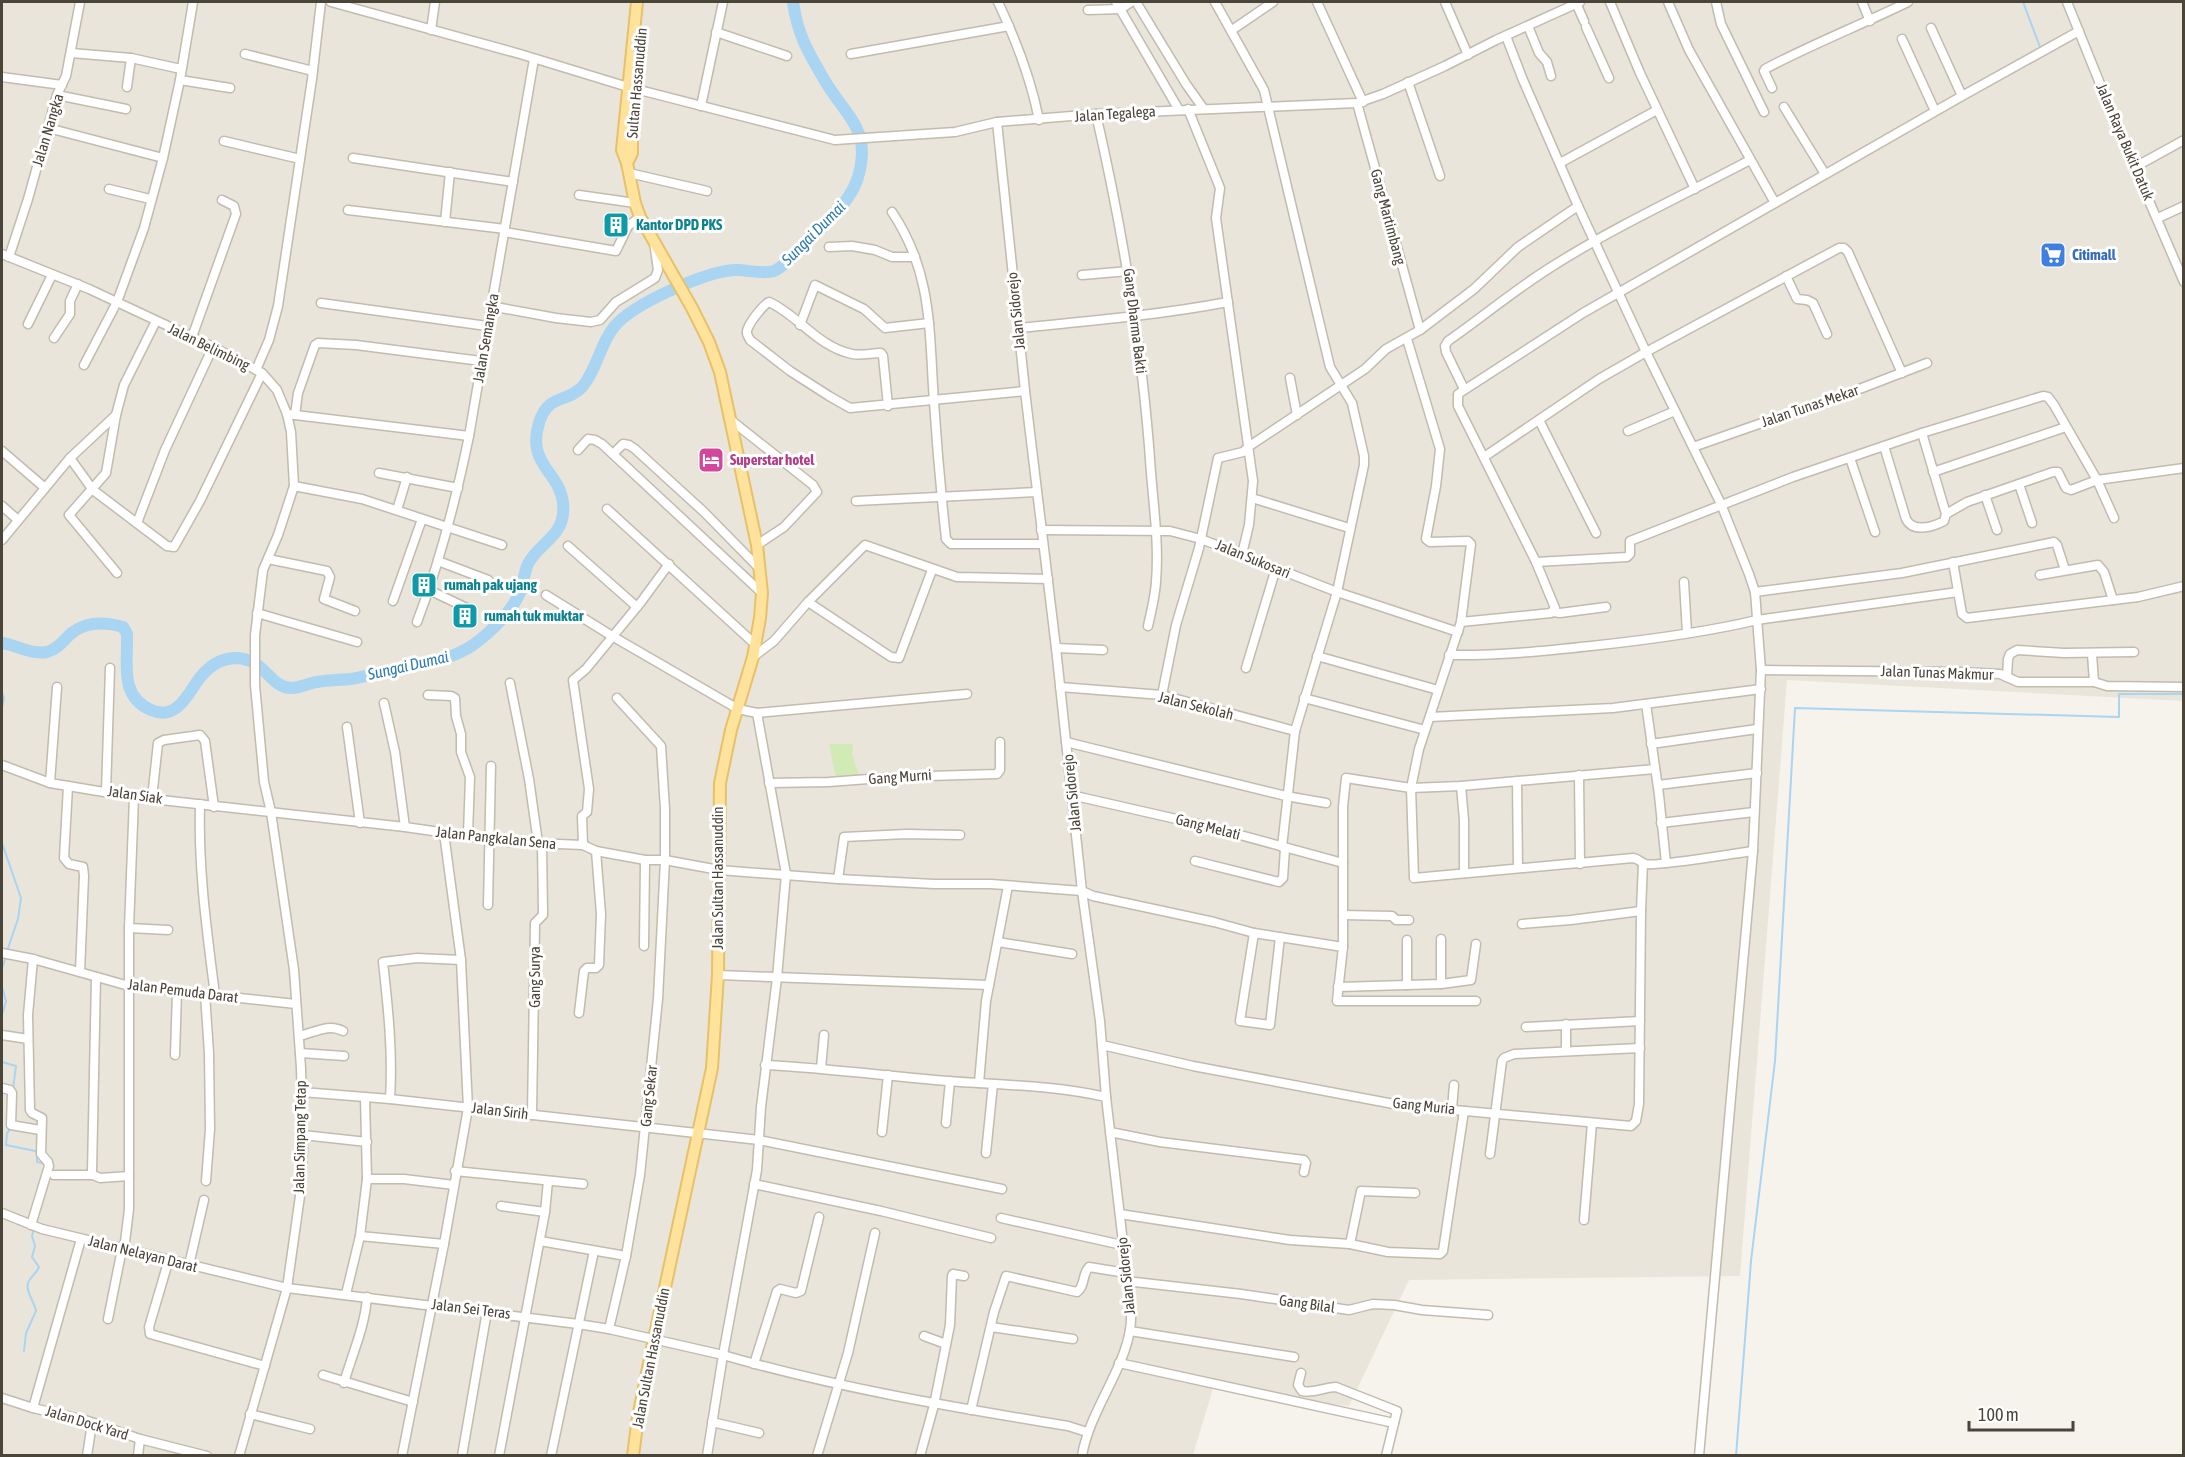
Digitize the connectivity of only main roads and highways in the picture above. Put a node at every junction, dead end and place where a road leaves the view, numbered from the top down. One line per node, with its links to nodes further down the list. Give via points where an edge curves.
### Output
1 (637, 2): 3 (main road)
2 (644, 2): 3 (main road, Sultan Hassanuddin)
3 (632, 88): 4 (main road, Sultan Hassanuddin, via 632,153 628,168 635,203)
4 (692, 308): 5 (main road, Jalan Sultan Hassanuddin, via 717,361 732,422 757,545 762,593 756,645 720,783 718,975 712,1068)
5 (633, 1455)

